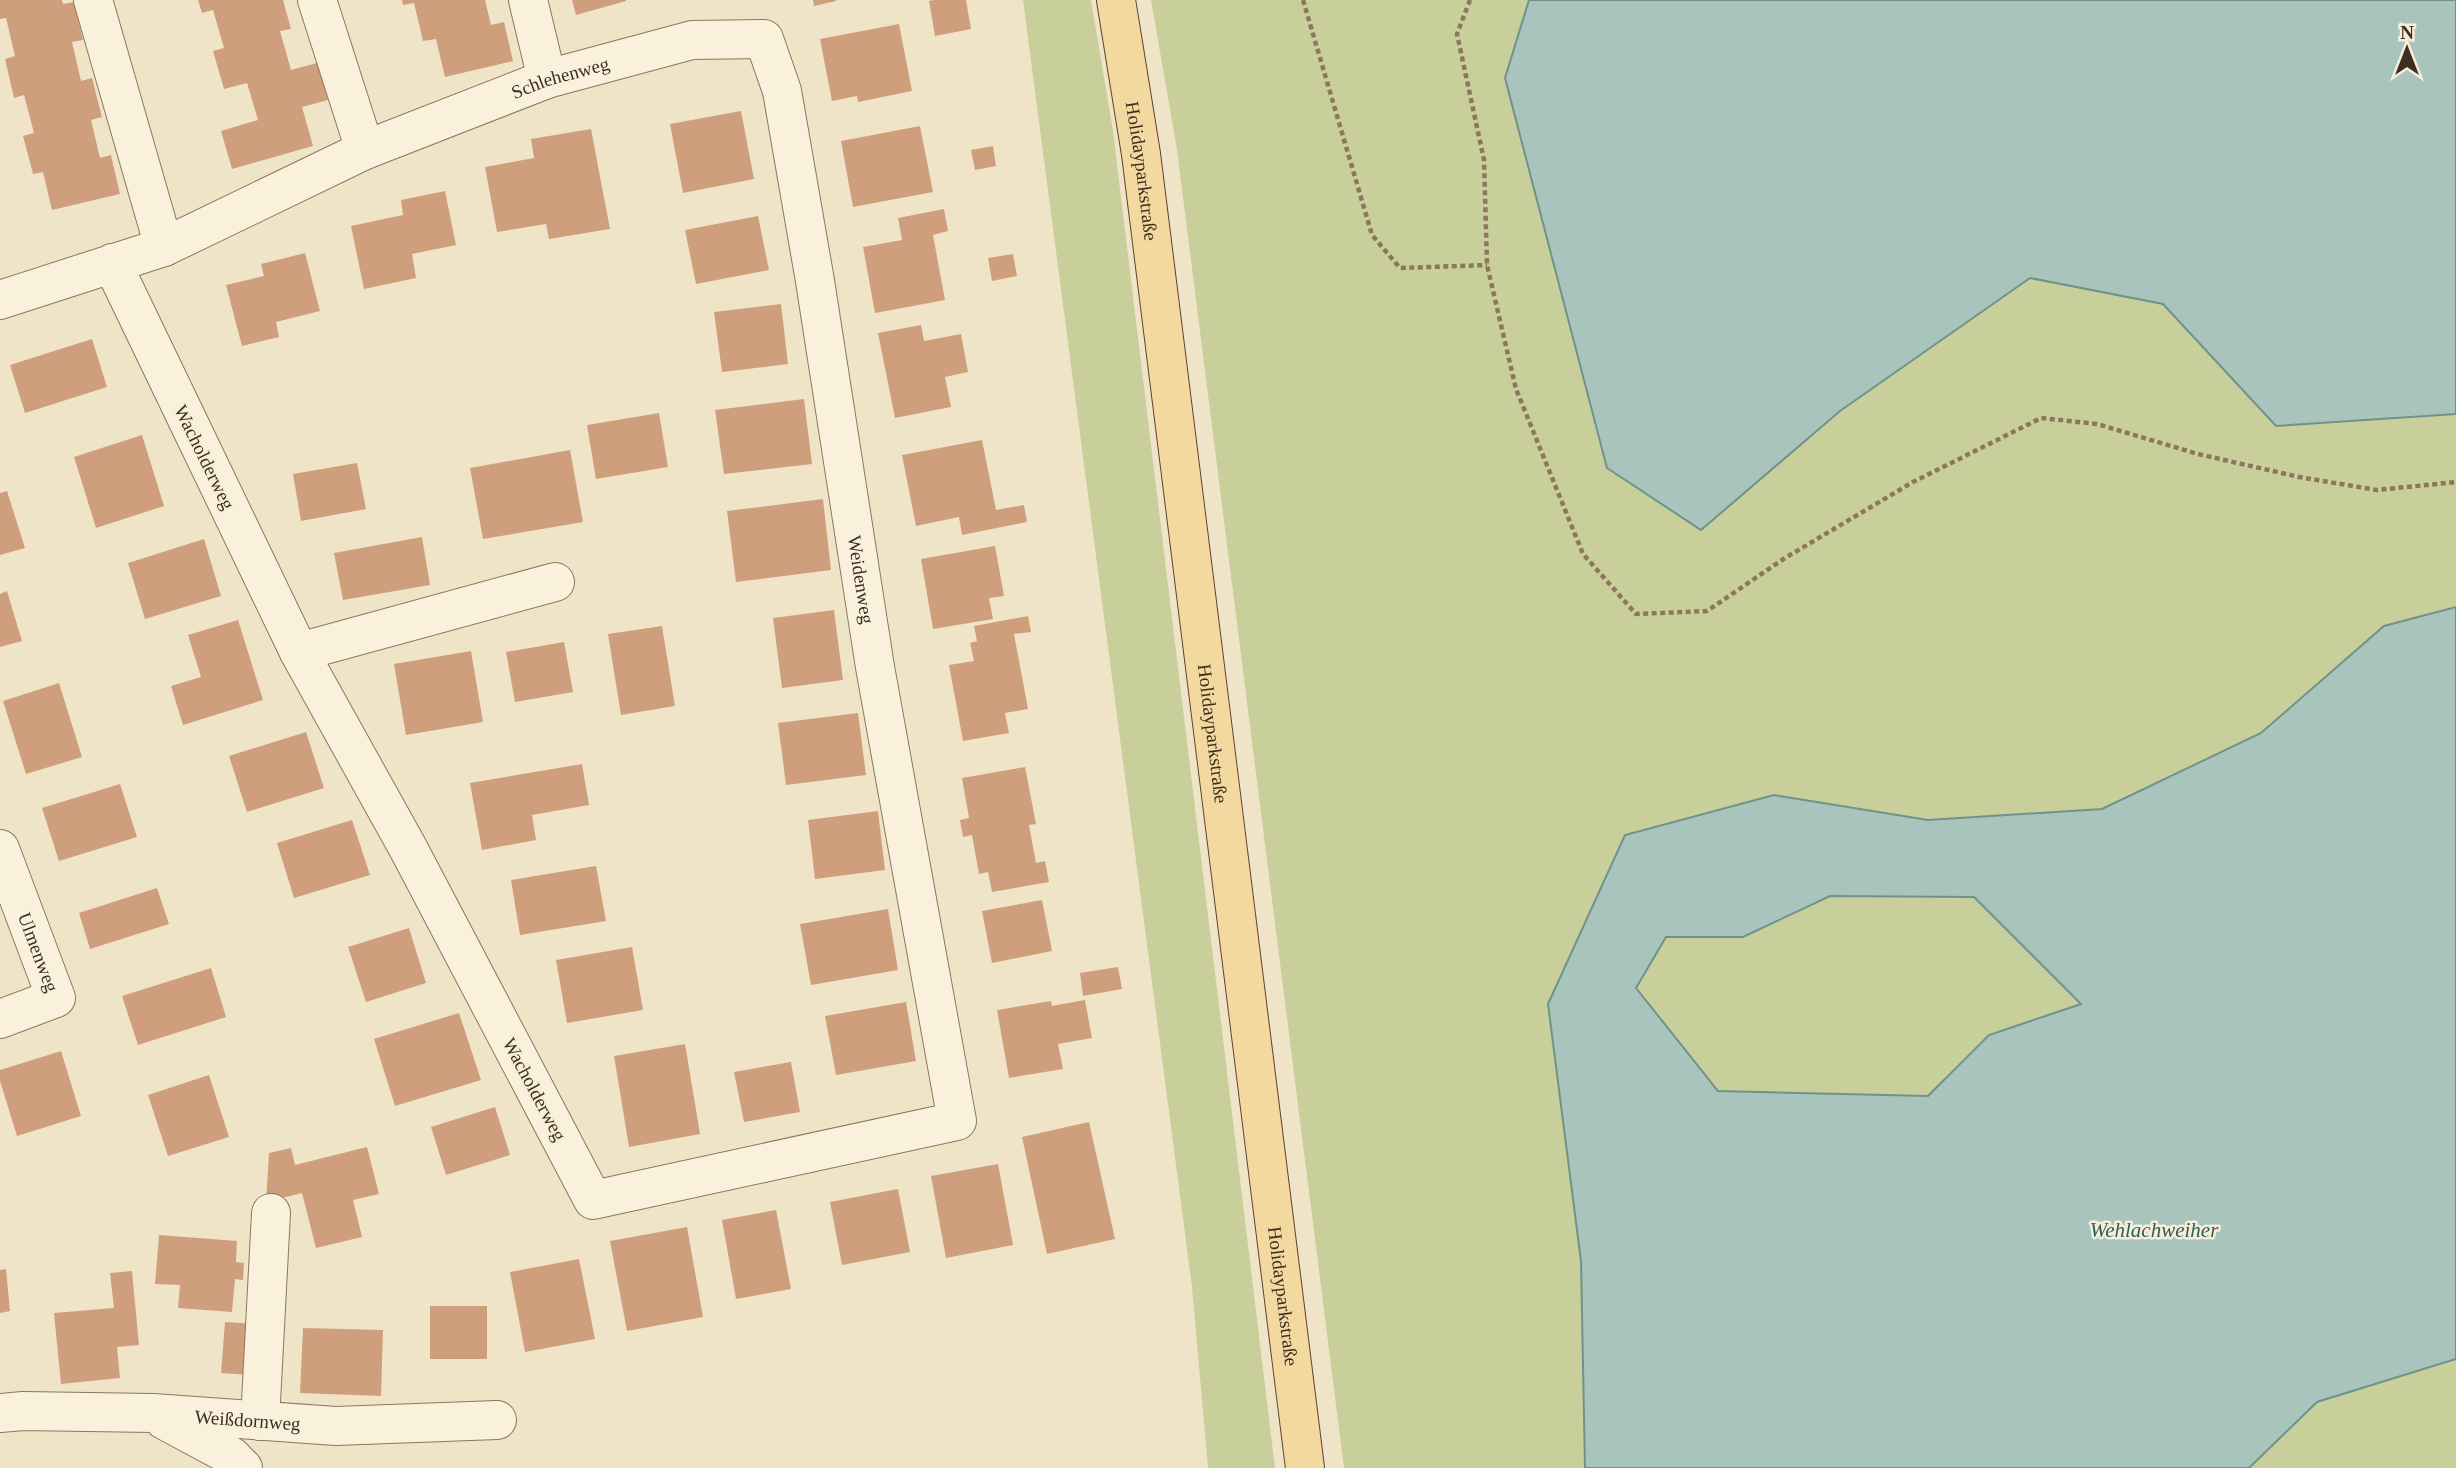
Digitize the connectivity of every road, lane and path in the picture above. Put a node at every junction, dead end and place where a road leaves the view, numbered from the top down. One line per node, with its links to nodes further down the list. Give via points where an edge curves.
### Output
1 (93, 0): 10 (street)
2 (317, 0): 9 (street)
3 (528, 0): 8 (street)
4 (1116, 0): 26 (main road, Holidayparkstraße, via 1141,153)
5 (1303, 0): 12 (path, via 1372,235 1400,268)
6 (1470, 0): 12 (path, via 1457,34 1484,160)
7 (764, 39): 8 (street, Schlehenweg, via 692,40); 19 (street, Weidenweg, via 782,90 875,667)
8 (547, 79): 9 (street, Schlehenweg)
9 (365, 150): 10 (street, Schlehenweg)
10 (164, 247): 11 (street, Schlehenweg)
11 (112, 263): 13 (street, Schlehenweg); 16 (street, Wacholderweg)
12 (1486, 265): 14 (path, via 1516,389 1583,554 1636,614 1707,611 1785,558 1913,482 2041,418 2097,424 2198,454 2377,490)
13 (0, 300)
14 (2456, 482)
15 (555, 582): 16 (street)
16 (299, 652): 19 (street, Wacholderweg, via 593,1200)
17 (0, 849): 18 (street, Ulmenweg, via 56,998)
18 (0, 1019)
19 (957, 1121)
20 (271, 1213): 24 (street)
21 (0, 1413): 22 (street, Weißdornweg)
22 (153, 1413): 24 (street, Weißdornweg); 25 (street, via 231,1456)
23 (497, 1420): 24 (street, Weißdornweg, via 336,1426)
24 (260, 1421)
25 (243, 1468)
26 (1305, 1468)

